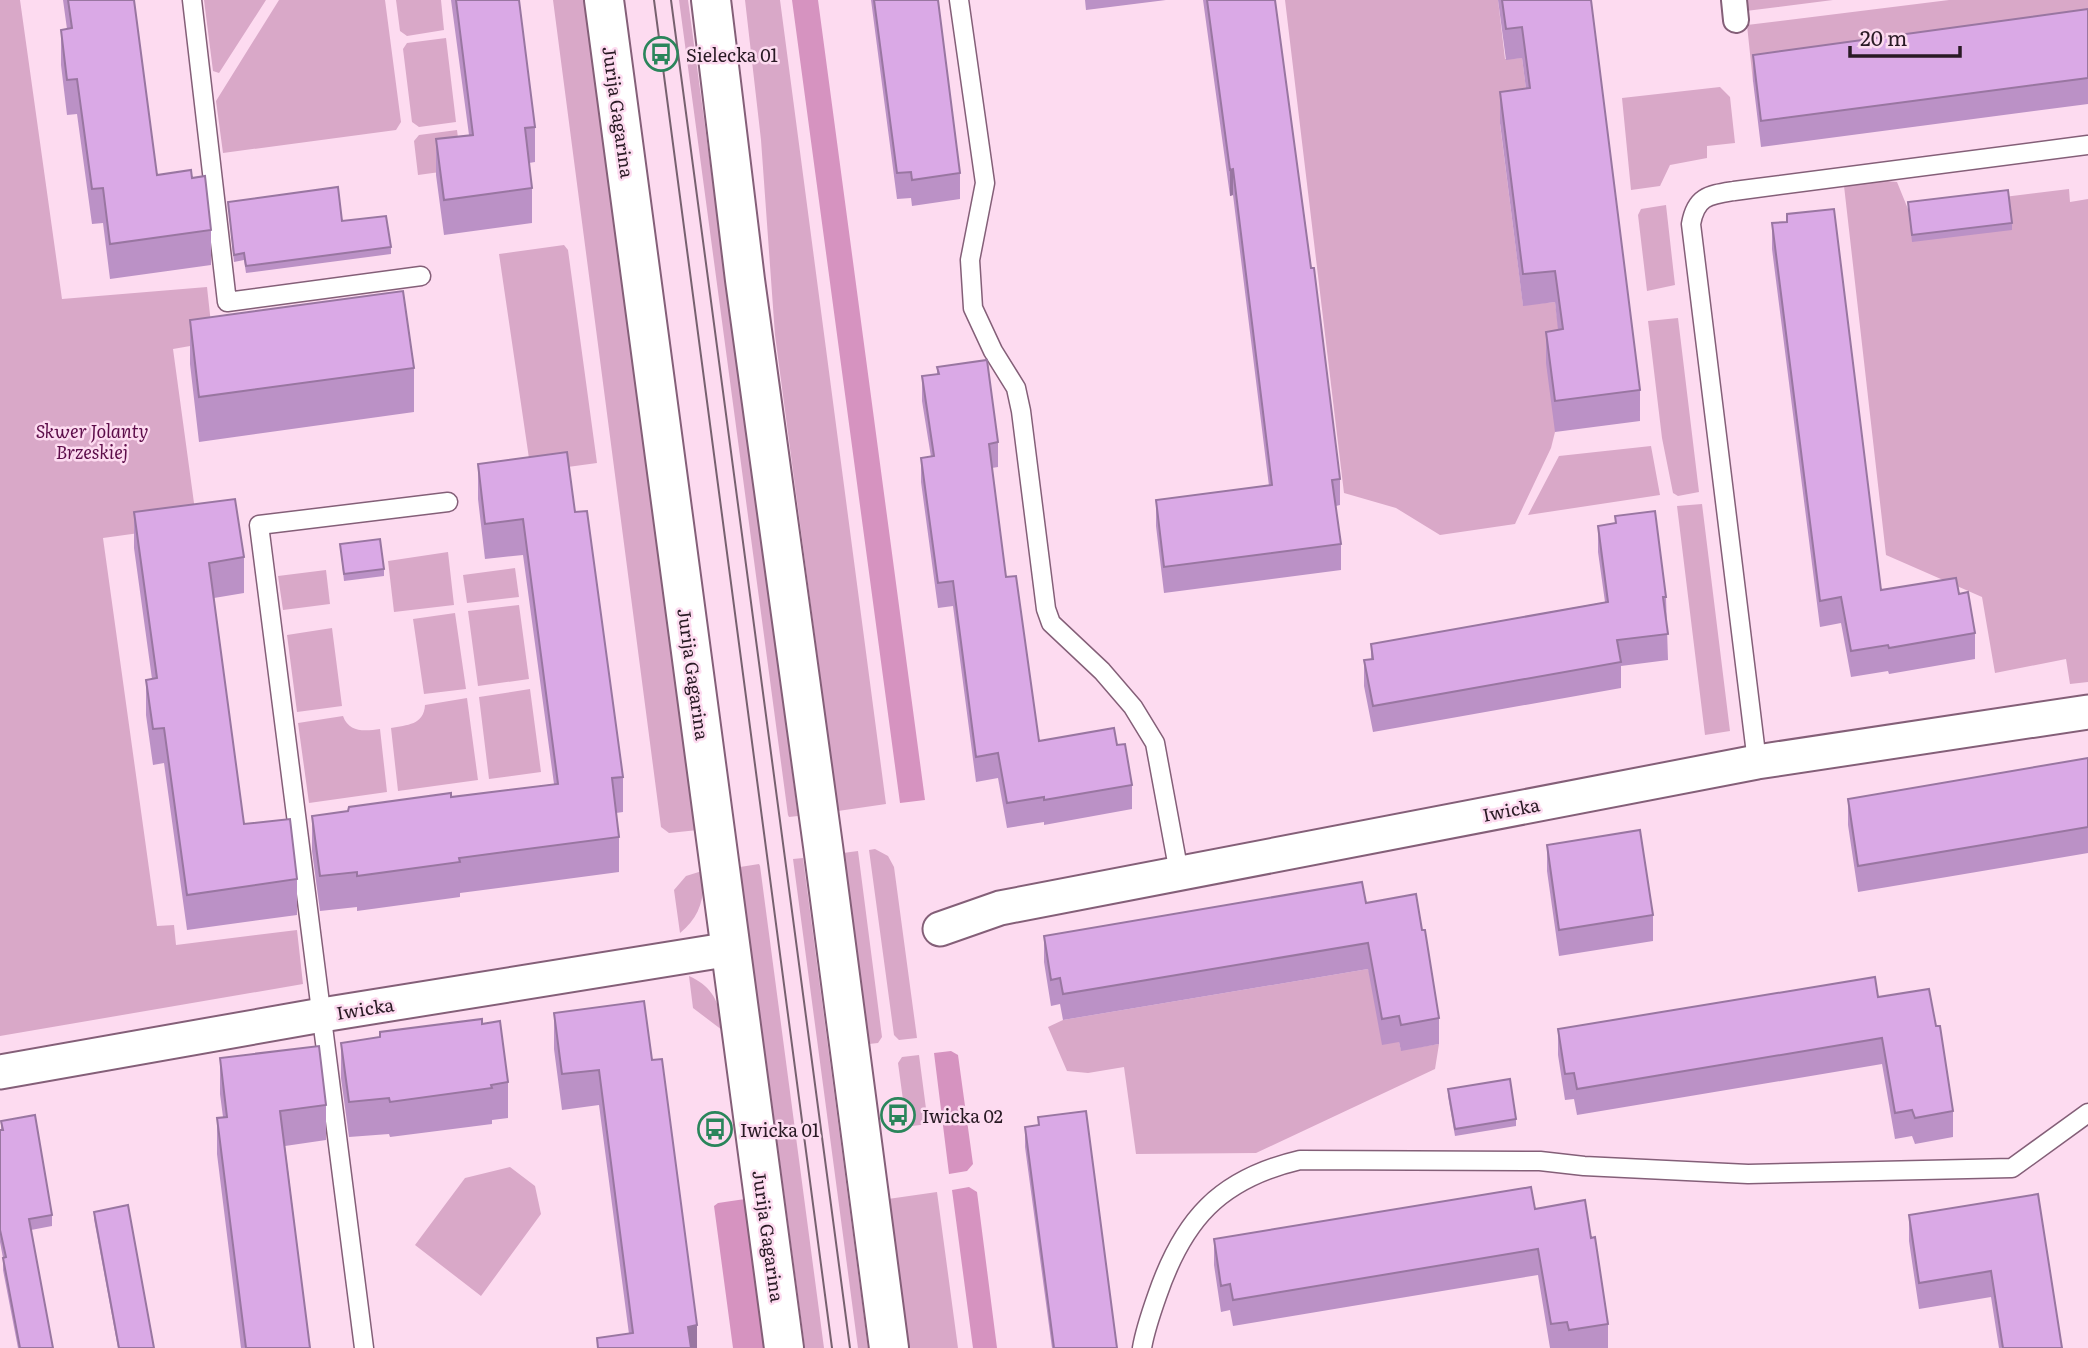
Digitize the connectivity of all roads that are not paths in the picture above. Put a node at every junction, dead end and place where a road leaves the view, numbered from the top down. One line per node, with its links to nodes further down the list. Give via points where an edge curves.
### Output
1 (192, 0): 6 (lane, via 227,302)
2 (604, 0): 12 (main road, Jurija Gagarina)
3 (711, 0): 18 (main road)
4 (959, 0): 10 (lane, via 985,183 970,260 972,308 1016,388 1046,609 1051,623 1133,707 1155,743)
5 (2088, 145): 9 (lane, via 1734,191 1707,197 1696,208 1691,224)
6 (421, 276)
7 (448, 502): 13 (lane, via 259,525)
8 (2088, 712): 9 (street, Iwicka)
9 (1757, 762): 10 (street, Iwicka)
10 (1179, 873): 11 (street, Iwicka, via 1000,908)
11 (940, 929)
12 (730, 949): 13 (street, Iwicka); 17 (main road, Jurija Gagarina)
13 (321, 1015): 14 (street, Iwicka); 16 (lane)
14 (0, 1072)
15 (2088, 1113): 19 (lane, via 2012,1168 1748,1174 1540,1161 1300,1160 1243,1179 1214,1199 1188,1228 1165,1270)
16 (363, 1348)
17 (784, 1348)
18 (888, 1348)
19 (1142, 1348)

